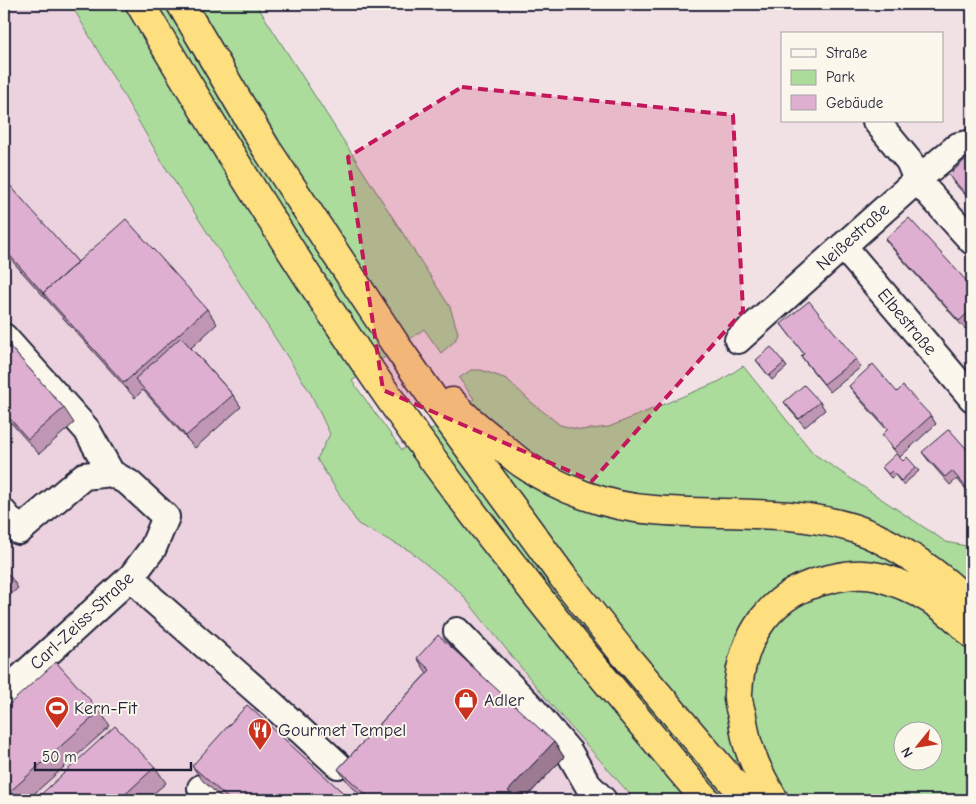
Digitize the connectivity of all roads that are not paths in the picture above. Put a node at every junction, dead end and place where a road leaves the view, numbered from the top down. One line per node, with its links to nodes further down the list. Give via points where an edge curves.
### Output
1 (140, 4): 21 (highway, via 237,166 418,439 581,652)
2 (181, 4): 11 (highway, via 266,148 347,273)
3 (877, 122): 5 (street, via 909,161)
4 (972, 145): 5 (street, Neißestraße, via 958,146)
5 (917, 180): 6 (street); 7 (street, Neißestraße)
6 (972, 241)
7 (843, 246): 9 (street, Neißestraße); 10 (street, Elbestraße)
8 (4, 337): 12 (street, via 87,430)
9 (738, 340)
10 (972, 398)
11 (453, 414): 15 (highway, via 523,464 566,489 611,504 653,510 806,517 853,528 894,546 932,572); 22 (highway, via 557,569)
12 (111, 473): 13 (street, via 84,476 19,531); 14 (street, Carl-Zeiss-Straße, via 129,483 166,517 153,548)
13 (4, 513)
14 (132, 576): 18 (street, Carl-Zeiss-Straße); 19 (street, via 151,598)
15 (972, 606)
16 (457, 631): 20 (street, via 530,706 569,752 588,785)
17 (972, 634): 23 (highway, via 956,616 917,592 878,577 846,575 814,582 788,595 752,634 742,662 737,695 748,745)
18 (4, 693)
19 (338, 765)
20 (603, 800)
21 (706, 800)
22 (748, 800)
23 (774, 800)

